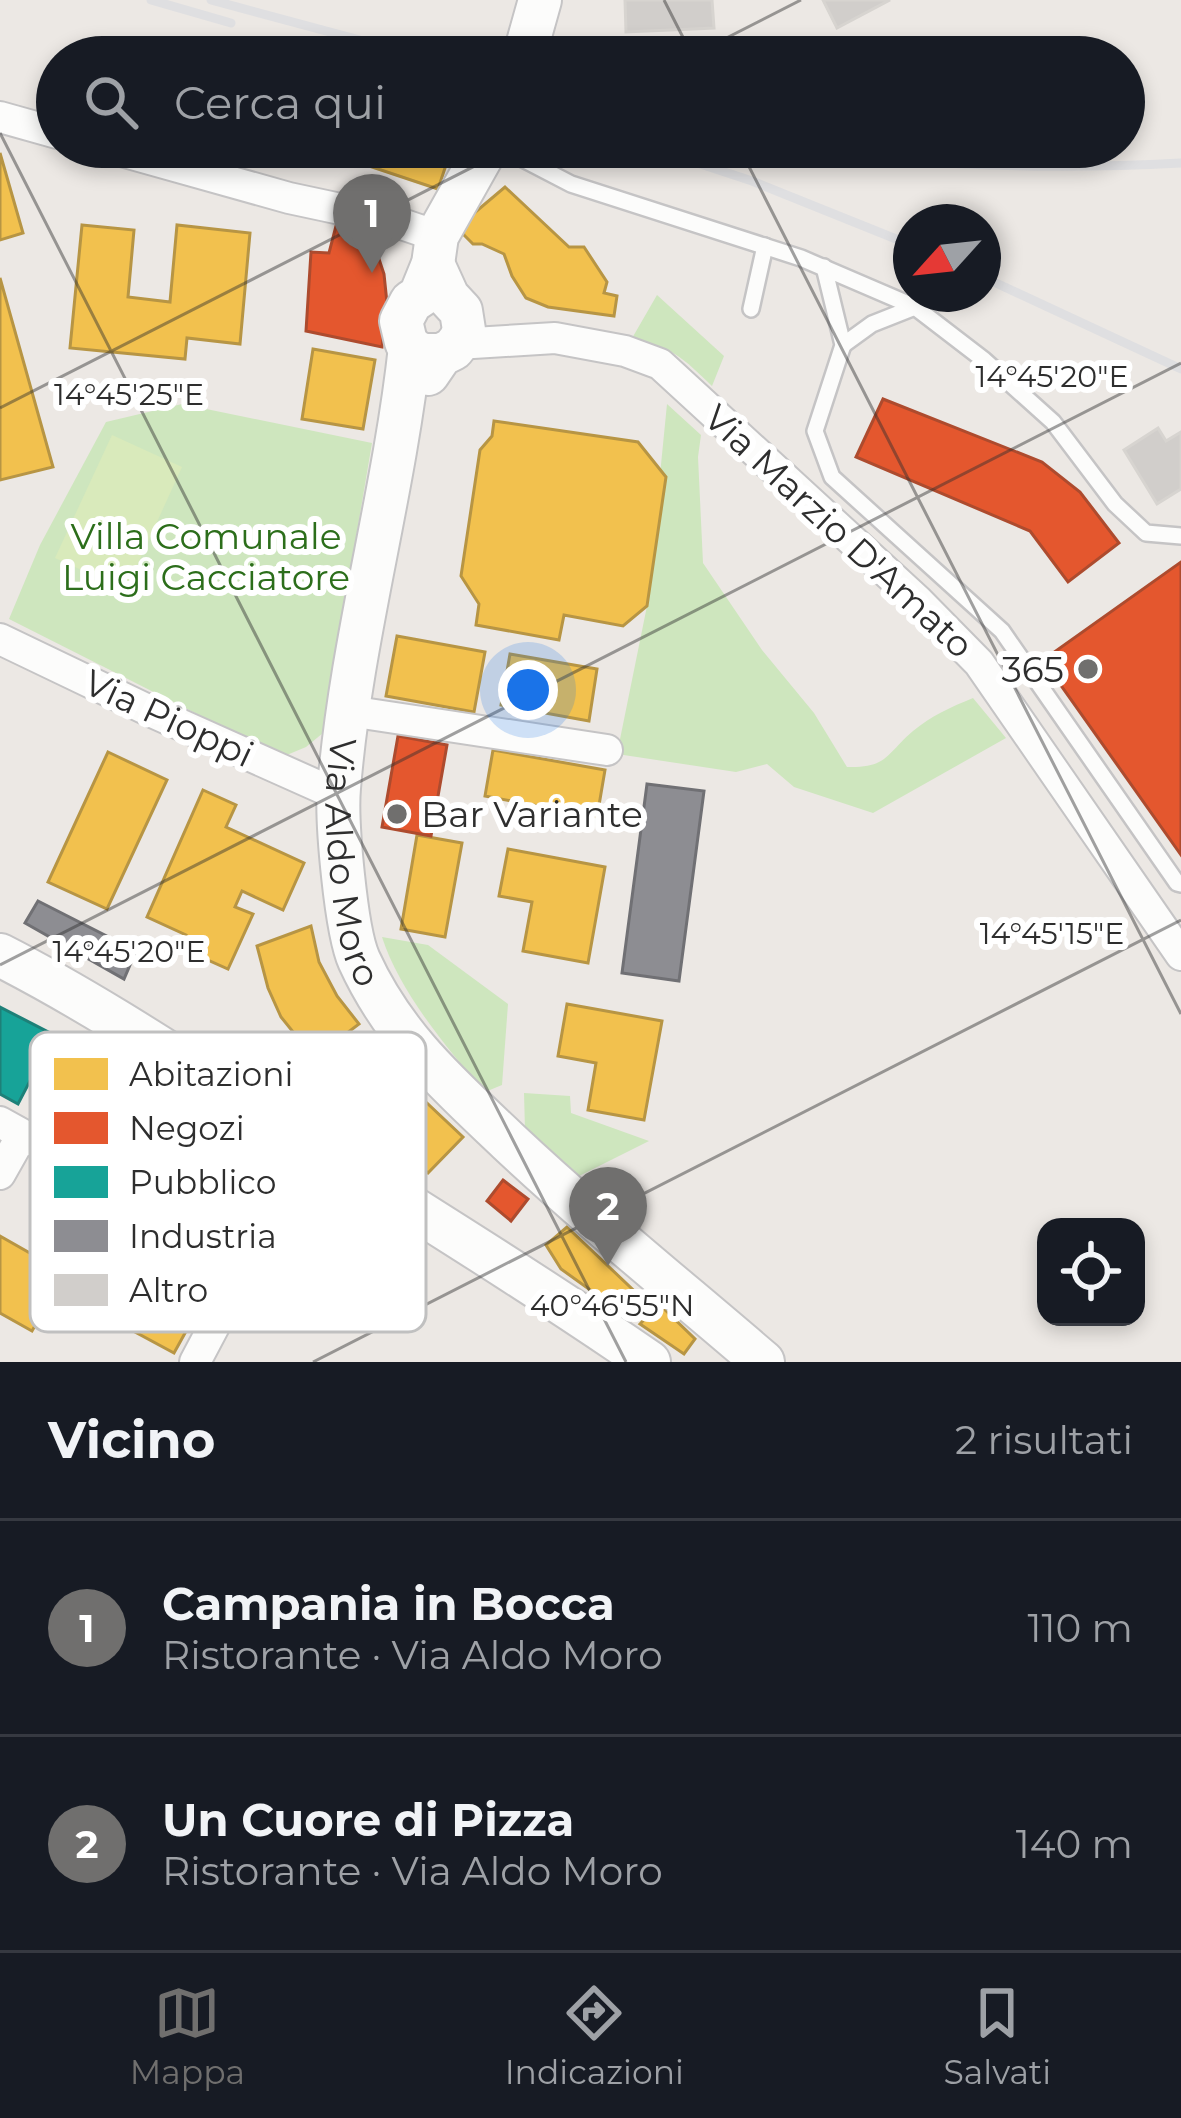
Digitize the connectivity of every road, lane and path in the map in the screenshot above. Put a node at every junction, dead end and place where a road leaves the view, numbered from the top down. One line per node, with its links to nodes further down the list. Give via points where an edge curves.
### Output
1 (540, 0): 2 (street)
2 (530, 36)
3 (0, 117): 4 (street)
4 (36, 127)
5 (182, 168): 11 (street, via 387,219)
6 (481, 168): 11 (street)
7 (540, 168): 8 (lane)
8 (765, 246): 9 (lane); 12 (lane)
9 (824, 267): 10 (lane); 15 (lane)
10 (893, 297)
11 (439, 308): 18 (street, Via Marzio D'Amato, via 504,340 555,338 660,364); 22 (street, Via Aldo Moro, via 404,410)
12 (751, 309)
13 (902, 312): 15 (lane)
14 (922, 312): 17 (lane, via 1053,422 1146,533)
15 (843, 346): 16 (lane, via 814,431 832,477)
16 (889, 528): 18 (lane); 19 (lane)
17 (1181, 536)
18 (870, 557): 20 (street, Via Marzio D'Amato)
19 (975, 605): 20 (lane); 23 (lane, via 1003,631)
20 (950, 632): 24 (street, Via Marzio D'Amato)
21 (4, 648): 26 (street, Via Pioppi)
22 (349, 712): 25 (street); 26 (street, Via Aldo Moro)
23 (1065, 721): 24 (lane); 27 (lane)
24 (1037, 746): 28 (street, Via Marzio D'Amato)
25 (607, 750)
26 (338, 795): 32 (street, Via Aldo Moro, via 356,954)
27 (1179, 883): 28 (lane)
28 (1146, 904): 30 (street, Via Marzio D'Amato)
29 (0, 955): 31 (street)
30 (1181, 955)
31 (133, 1032)
32 (401, 1032)
33 (426, 1064): 40 (street, Via Aldo Moro)
34 (11, 1128): 35 (street)
35 (0, 1174)
36 (426, 1217): 39 (street)
37 (211, 1332): 38 (street)
38 (195, 1362)
39 (649, 1362)
40 (763, 1362)

